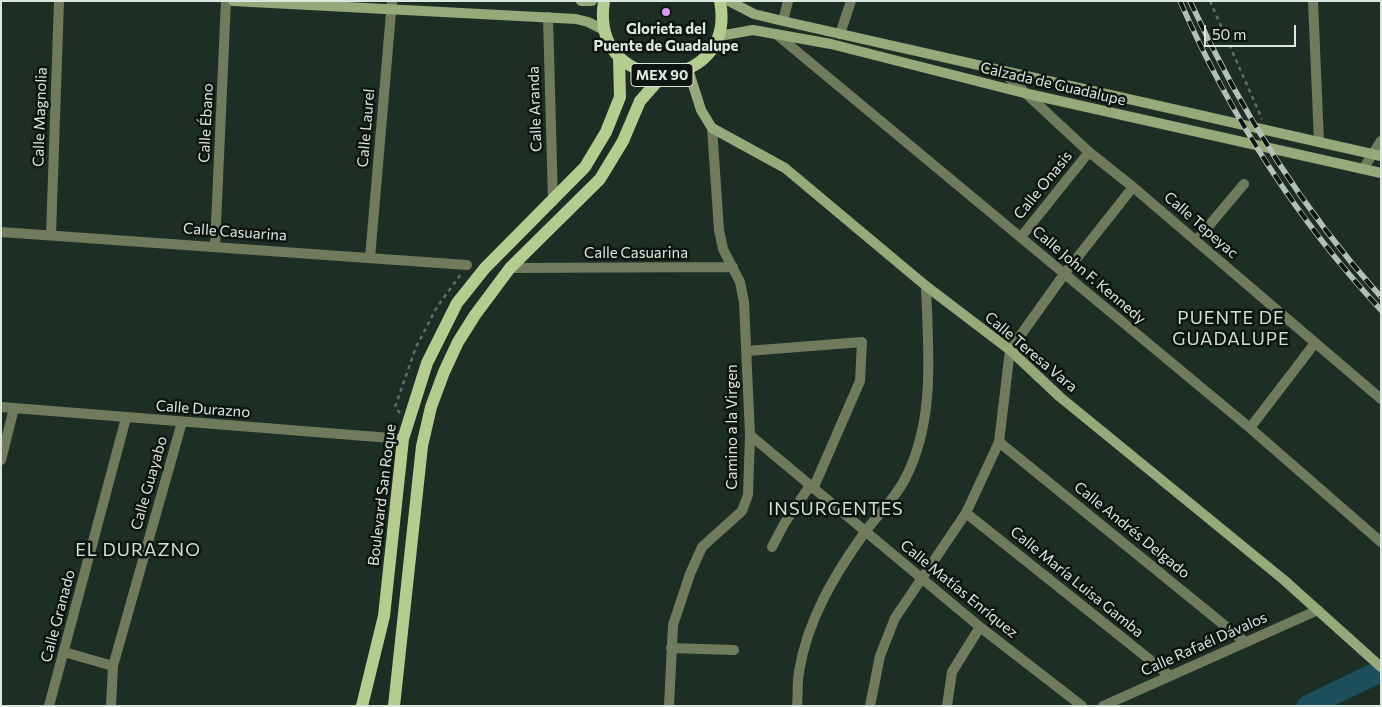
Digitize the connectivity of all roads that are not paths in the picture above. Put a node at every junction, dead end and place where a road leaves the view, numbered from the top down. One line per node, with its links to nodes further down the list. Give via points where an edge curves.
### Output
1 (59, 1): 35 (street, Calle Magnolia)
2 (226, 1): 38 (street, Calle Ébano)
3 (233, 1): 12 (main road)
4 (581, 1): 5 (main road)
5 (592, 1)
6 (604, 1): 15 (main road, MEX 90)
7 (720, 1): 18 (main road, MEX 90, via 722,15)
8 (730, 1): 14 (main road, Calzada de Guadalupe, via 754,14)
9 (788, 1): 14 (street)
10 (851, 1): 17 (street)
11 (1313, 1): 26 (street)
12 (391, 6): 13 (main road); 39 (street, Calle Laurel)
13 (548, 17): 15 (main road, via 588,22); 33 (street, Calle Aranda)
14 (783, 21): 17 (main road, Calzada de Guadalupe)
15 (604, 30): 19 (main road, MEX 90)
16 (776, 34): 18 (main road, Calzada de Guadalupe, via 753,30); 23 (main road, Calzada de Guadalupe, via 831,44); 36 (street, Calle John F. Kennedy)
17 (840, 34): 21 (main road, Calzada de Guadalupe)
18 (718, 36): 20 (main road, MEX 90, via 712,49)
19 (619, 57): 22 (main road, MEX 90, via 646,73); 33 (main road, Boulevard San Roque, via 620,97 606,132 585,167)
20 (688, 69): 22 (main road, MEX 90); 24 (main road, via 701,110)
21 (1003, 72): 23 (street, Calle Tepeyac); 26 (main road, Calzada de Guadalupe)
22 (663, 75): 42 (main road, via 640,101 624,141 600,179)
23 (1024, 93): 27 (street, Calle Tepeyac); 29 (main road, Calzada de Guadalupe)
24 (712, 128): 41 (street, Camino a la Virgen, via 719,230 723,249); 44 (main road, Calle Teresa Vara, via 785,168)
25 (1381, 141): 28 (street)
26 (1319, 142): 28 (main road, Calzada de Guadalupe)
27 (1089, 152): 32 (street, Calle Tepeyac); 36 (street, Calle Onasis)
28 (1376, 155): 29 (street)
29 (1363, 169): 30 (main road, Calzada de Guadalupe)
30 (1381, 173)
31 (1244, 184): 37 (street)
32 (1133, 187): 37 (street, Calle Tepeyac); 43 (street)
33 (553, 201): 55 (main road, Boulevard San Roque, via 485,268 457,303 427,363)
34 (1, 232): 35 (street, Calle Casuarina)
35 (51, 235): 38 (street, Calle Casuarina)
36 (1021, 237): 43 (street, Calle John F. Kennedy)
37 (1196, 241): 45 (street, Calle Tepeyac)
38 (215, 246): 39 (street, Calle Casuarina)
39 (370, 258): 40 (street, Calle Casuarina)
40 (467, 265)
41 (733, 267): 42 (street, Calle Casuarina); 47 (street, Camino a la Virgen, via 740,282)
42 (510, 268): 76 (main road, via 458,342 431,407 422,446 413,516)
43 (1065, 273): 46 (street); 53 (street, Calle John F. Kennedy)
44 (926, 286): 46 (main road, Calle Teresa Vara); 60 (street, via 928,391 924,422 907,476)
45 (1315, 343): 48 (street, Calle Tepeyac); 53 (street)
46 (1010, 350): 56 (street); 64 (main road, Calle Teresa Vara, via 1060,397)
47 (747, 351): 54 (street, Camino a la Virgen); 58 (street, via 862,342 860,381)
48 (1381, 398)
49 (1, 407): 50 (street, Calle Durazno)
50 (14, 408): 51 (street, Calle Durazno); 57 (street)
51 (126, 418): 52 (street, Calle Durazno); 69 (street, Calle Granado)
52 (182, 422): 55 (street, Calle Durazno); 70 (street, Calle Guayabo)
53 (1250, 428): 61 (street, Calle John F. Kennedy)
54 (750, 435): 58 (street, Calle Matías Enríquez); 67 (street, Camino a la Virgen, via 746,504 702,547 680,602)
55 (403, 439): 75 (main road, Boulevard San Roque, via 384,616)
56 (999, 442): 59 (street); 66 (street, Calle Andrés Delgado)
57 (1, 460)
58 (811, 488): 60 (street, Calle Matías Enríquez); 62 (street, via 784,524)
59 (966, 513): 63 (street); 72 (street, Calle María Luisa Gamba)
60 (866, 530): 63 (street, Calle Matías Enríquez); 78 (street, via 816,613 798,672)
61 (1381, 542)
62 (772, 547)
63 (922, 578): 65 (street, Calle Matías Enríquez); 79 (street, via 895,618 880,656)
64 (1318, 610): 66 (street, Calle Rafaél Dávalos); 71 (main road, Calle Teresa Vara)
65 (980, 627): 80 (street, via 952,672); 81 (street, Calle Matías Enríquez)
66 (1245, 642): 72 (street, Calle Rafaél Dávalos)
67 (671, 648): 68 (street); 77 (street, Camino a la Virgen)
68 (734, 650)
69 (64, 652): 70 (street); 73 (street, Calle Granado)
70 (113, 666): 74 (street, Calle Guayabo)
71 (1381, 667)
72 (1169, 675): 82 (street, Calle Rafaél Dávalos)
73 (49, 706)
74 (111, 706)
75 (362, 706)
76 (394, 706)
77 (669, 706)
78 (797, 706)
79 (870, 706)
80 (946, 706)
81 (1082, 706)
82 (1103, 706)

